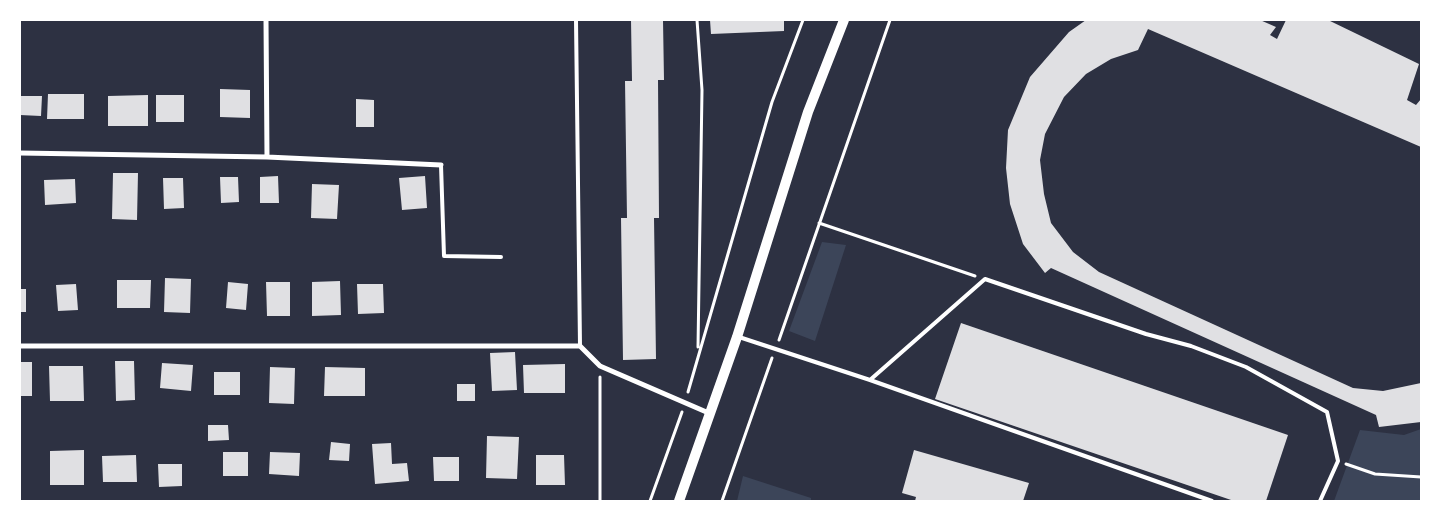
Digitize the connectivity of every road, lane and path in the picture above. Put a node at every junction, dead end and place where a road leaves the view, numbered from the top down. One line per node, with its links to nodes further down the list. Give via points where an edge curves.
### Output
1 (266, 20): 8 (street)
2 (576, 20): 15 (lane)
3 (698, 20): 17 (path, via 702,90)
4 (804, 20): 17 (path, via 772,102)
5 (844, 20): 13 (main road, via 808,112)
6 (890, 20): 10 (path)
7 (20, 153): 8 (street)
8 (267, 157): 9 (street)
9 (441, 165): 11 (lane, via 444,256)
10 (819, 223): 12 (path); 16 (path)
11 (501, 257)
12 (985, 279): 19 (lane); 22 (lane, via 1246,367 1326,412)
13 (736, 337): 16 (lane); 21 (main road)
14 (20, 346): 15 (street)
15 (580, 346): 18 (street)
16 (775, 350): 19 (lane); 27 (path)
17 (698, 352): 20 (path)
18 (600, 366): 20 (street); 24 (path)
19 (870, 380): 28 (lane)
20 (686, 401): 21 (street); 25 (path)
21 (711, 414): 26 (main road)
22 (1338, 461): 23 (path, via 1375,474); 29 (lane)
23 (1421, 477)
24 (600, 501)
25 (650, 501)
26 (679, 501)
27 (722, 501)
28 (1212, 501)
29 (1320, 501)

